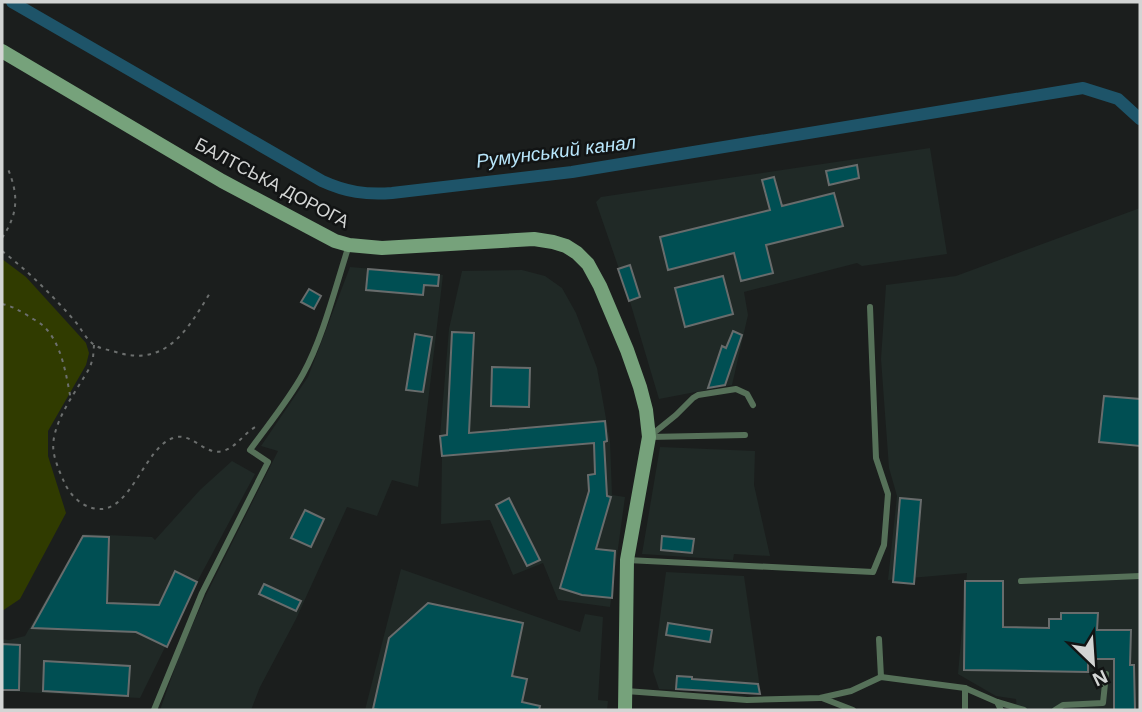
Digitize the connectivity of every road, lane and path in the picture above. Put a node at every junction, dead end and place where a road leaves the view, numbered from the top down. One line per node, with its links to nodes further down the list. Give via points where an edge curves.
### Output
1 (2, 51): 4 (main road, БАЛТСЬКА ДОРОГА, via 222,181)
2 (8, 169): 3 (path, via 16,194 15,211)
3 (2, 238)
4 (349, 245): 12 (lane, via 320,335); 14 (main road, БАЛТСЬКА ДОРОГА, via 382,248 534,239 577,253 600,286 627,350 646,410)
5 (2, 251): 9 (path, via 24,268)
6 (210, 293): 9 (path, via 190,325 164,350 145,356)
7 (2, 304): 10 (path, via 41,324 51,335)
8 (870, 307): 15 (lane, via 876,458 888,494 884,545 873,572)
9 (94, 345): 10 (path, via 90,367)
10 (71, 401): 12 (path, via 53,436 54,453 76,500 97,509 120,501 171,438 190,438 214,452 224,451)
11 (753, 405): 14 (lane, via 736,389 698,396)
12 (275, 416): 25 (lane, via 250,450 268,462 202,593)
13 (746, 435): 14 (lane)
14 (649, 437): 15 (main road, БАЛТСЬКА ДОРОГА)
15 (628, 561): 22 (main road, БАЛТСЬКА ДОРОГА)
16 (1140, 576): 17 (lane)
17 (1021, 581)
18 (878, 639): 20 (lane)
19 (1106, 674): 31 (lane, via 1103,703 1063,705)
20 (881, 677): 21 (lane); 23 (lane)
21 (965, 688): 24 (lane); 28 (lane)
22 (626, 691): 23 (lane, via 747,700); 26 (main road, БАЛТСЬКА ДОРОГА)
23 (820, 698): 27 (lane)
24 (997, 702): 29 (lane); 30 (lane)
25 (154, 710)
26 (625, 710)
27 (853, 710)
28 (965, 710)
29 (1001, 710)
30 (1024, 710)
31 (1055, 710)

